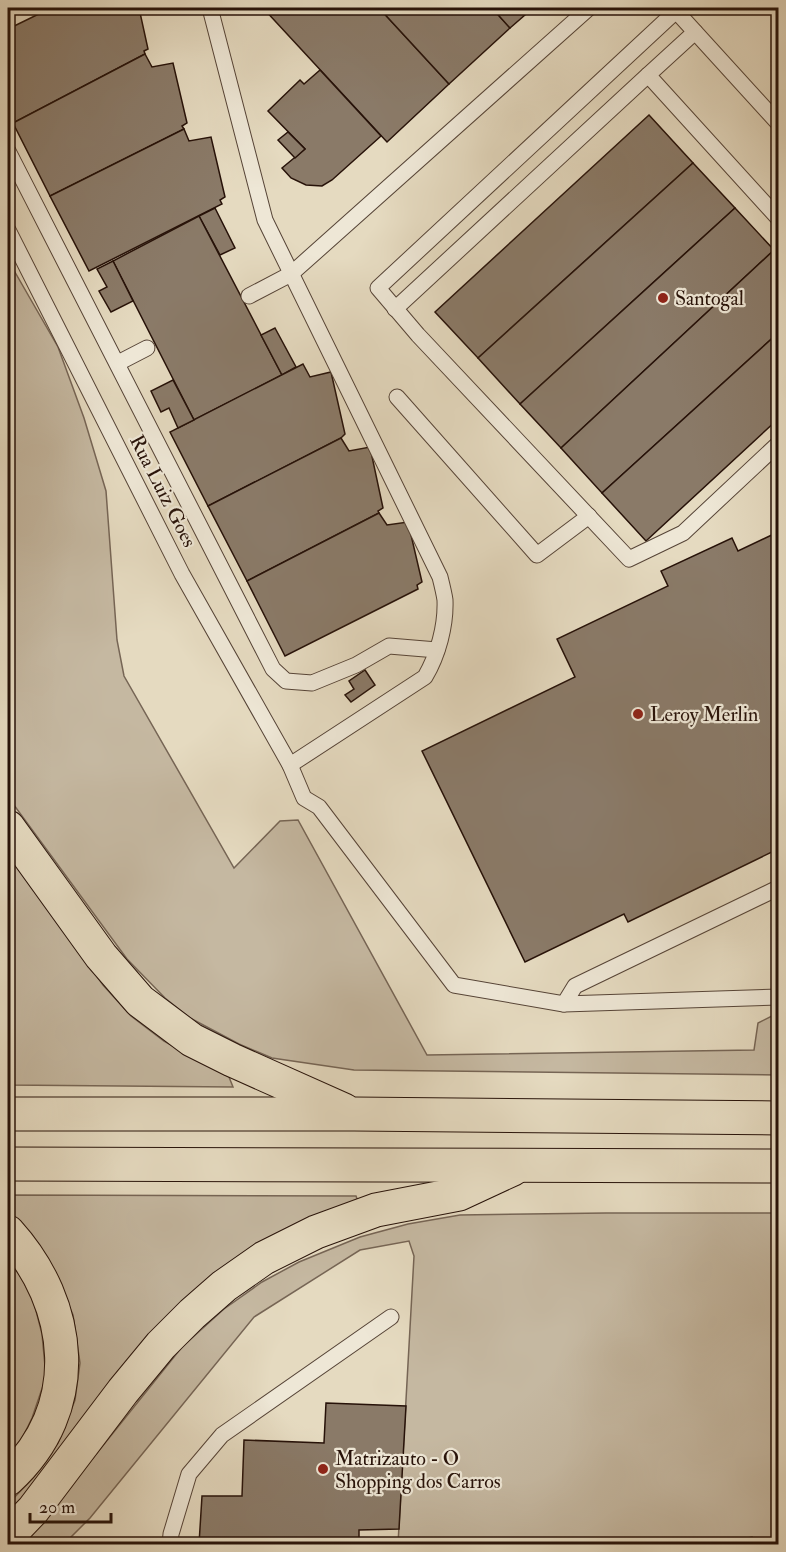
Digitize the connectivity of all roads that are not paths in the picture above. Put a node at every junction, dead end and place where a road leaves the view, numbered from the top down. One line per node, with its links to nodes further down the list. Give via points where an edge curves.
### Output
1 (210, 8): 9 (lane, via 265,220)
2 (589, 8): 9 (lane)
3 (695, 32): 4 (lane); 5 (lane); 11 (lane, via 676,11 378,288)
4 (648, 75): 7 (lane); 11 (lane)
5 (778, 123)
6 (8, 151): 13 (lane)
7 (778, 218)
8 (8, 230): 18 (lane, Rua Luiz Goes, via 182,574)
9 (291, 274): 10 (lane); 17 (lane, via 440,577 445,601)
10 (249, 296)
11 (395, 309): 16 (lane)
12 (147, 348): 13 (lane)
13 (118, 363): 17 (lane, via 273,669 286,681 312,683 389,646)
14 (397, 397): 16 (lane, via 537,555)
15 (778, 444): 16 (lane, via 683,533 629,559)
16 (589, 516)
17 (437, 650): 18 (lane, via 425,677)
18 (290, 765): 22 (lane, Rua Luiz Goes, via 304,798 319,807 454,985)
19 (8, 827): 24 (highway, via 101,956 140,1001 192,1040)
20 (778, 888): 22 (lane, via 575,986)
21 (778, 997): 22 (lane, Rua Luiz Goes)
22 (564, 1004)
23 (8, 1114): 24 (highway)
24 (354, 1114): 25 (highway)
25 (778, 1118)
26 (8, 1164): 27 (highway)
27 (523, 1164): 28 (highway); 32 (highway, via 459,1194 376,1210 316,1232 264,1258 224,1286 161,1345 33,1510)
28 (778, 1167)
29 (8, 1232): 31 (highway, via 42,1283 60,1330 61,1358 56,1406 42,1438)
30 (391, 1317): 33 (lane, via 222,1436 189,1474)
31 (8, 1479)
32 (8, 1536)
33 (170, 1545)

